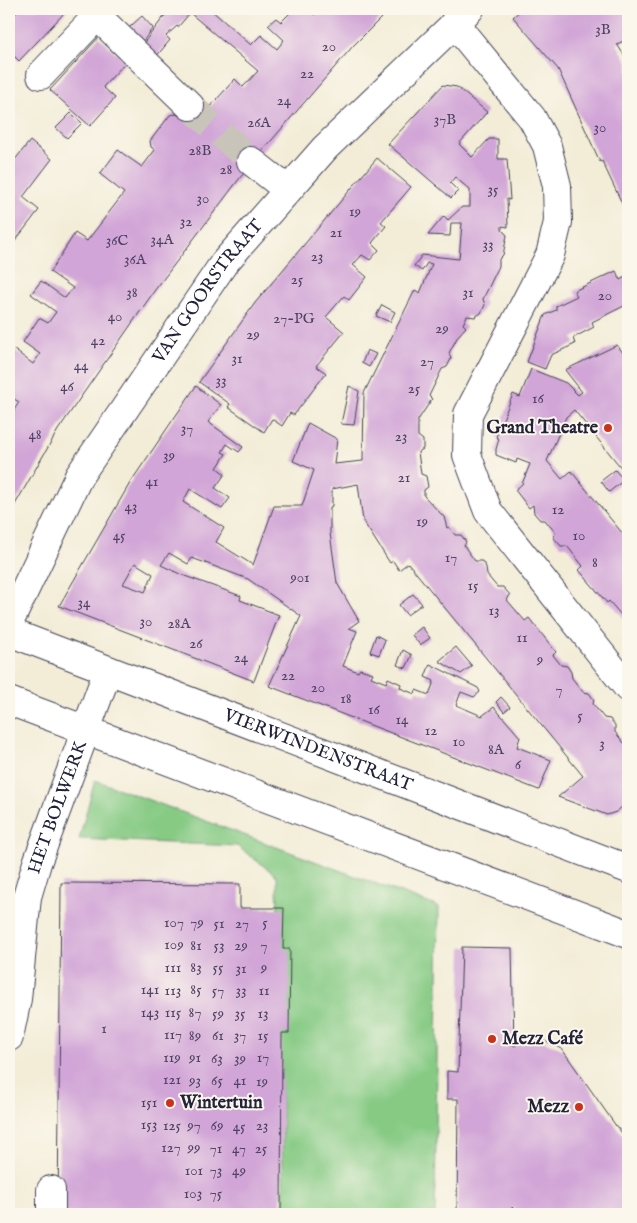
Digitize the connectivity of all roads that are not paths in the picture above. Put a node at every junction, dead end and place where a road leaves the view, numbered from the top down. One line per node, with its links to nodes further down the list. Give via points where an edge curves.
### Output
1 (462, 16): 5 (street, VAN GOORSTRAAT, via 325,148); 9 (street, via 532,118 547,146 557,186 558,222 550,255 468,414 467,455 488,511)
2 (41, 75): 3 (street, via 97,16)
3 (190, 106)
4 (251, 161): 5 (street)
5 (288, 190): 6 (street, VAN GOORSTRAAT, via 224,263 79,476)
6 (9, 623)
7 (9, 632): 8 (street, VIERWINDENSTRAAT)
8 (108, 670): 11 (street, HET BOLWERK); 12 (street, VIERWINDENSTRAAT)
9 (628, 688)
10 (9, 701): 11 (street)
11 (84, 731): 13 (street); 14 (street, HET BOLWERK, via 27,897 17,999)
12 (628, 869)
13 (628, 934)
14 (9, 1037)

